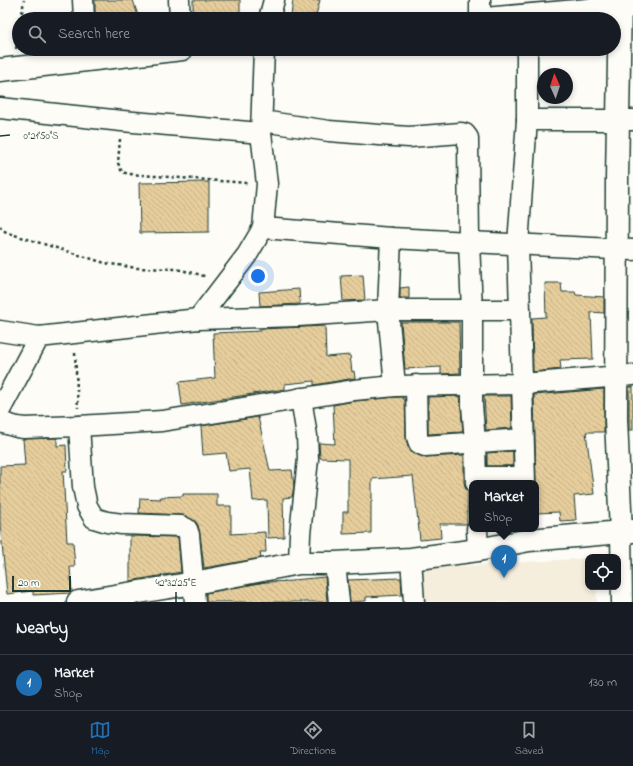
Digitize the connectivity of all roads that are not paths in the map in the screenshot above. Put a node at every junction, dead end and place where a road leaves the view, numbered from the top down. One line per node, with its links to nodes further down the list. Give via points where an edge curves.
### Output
1 (83, 0): 6 (street)
2 (179, 0): 7 (street)
3 (274, 0): 8 (street)
4 (480, 0): 9 (street)
5 (625, 5): 10 (street); 17 (street)
6 (84, 12)
7 (180, 12)
8 (271, 12)
9 (480, 12)
10 (568, 12)
11 (82, 56): 14 (street)
12 (264, 56): 18 (street)
13 (527, 56): 16 (street)
14 (0, 70)
15 (0, 108): 18 (street, via 122,121)
16 (527, 120): 17 (street); 22 (street)
17 (625, 120): 23 (street)
18 (261, 127): 19 (street, via 267,184); 21 (street, via 379,135 465,134 468,138)
19 (263, 228): 20 (street); 27 (street, via 247,255)
20 (391, 238): 21 (street); 24 (street)
21 (469, 243): 22 (street); 25 (street)
22 (518, 244): 23 (street); 26 (street)
23 (625, 250): 30 (street)
24 (388, 310): 25 (street); 27 (street); 34 (street)
25 (472, 310): 26 (street); 33 (street)
26 (520, 310): 31 (street)
27 (198, 319): 29 (street)
28 (0, 331): 29 (street)
29 (39, 337): 36 (street)
30 (625, 376): 31 (street); 43 (street, via 616,419)
31 (522, 384): 33 (street); 39 (street)
32 (416, 385): 33 (street); 34 (street); 40 (street, via 419,444 425,446)
33 (472, 385): 40 (street)
34 (395, 386): 35 (street)
35 (301, 398): 38 (street, via 162,421); 47 (street, via 308,459)
36 (0, 410)
37 (0, 422): 38 (street, via 24,428)
38 (79, 426): 49 (street, via 83,487 87,506 94,518 122,524 181,526 187,529)
39 (523, 439): 40 (street); 42 (street)
40 (475, 442): 41 (street)
41 (476, 480): 42 (street)
42 (524, 480)
43 (627, 531): 44 (street); 53 (street)
44 (529, 535): 45 (street)
45 (478, 539): 46 (street)
46 (411, 559): 48 (street); 52 (street)
47 (299, 562): 48 (street); 49 (street)
48 (335, 563): 51 (street)
49 (194, 592): 50 (street)
50 (78, 602)
51 (339, 602)
52 (414, 602)
53 (622, 602)

